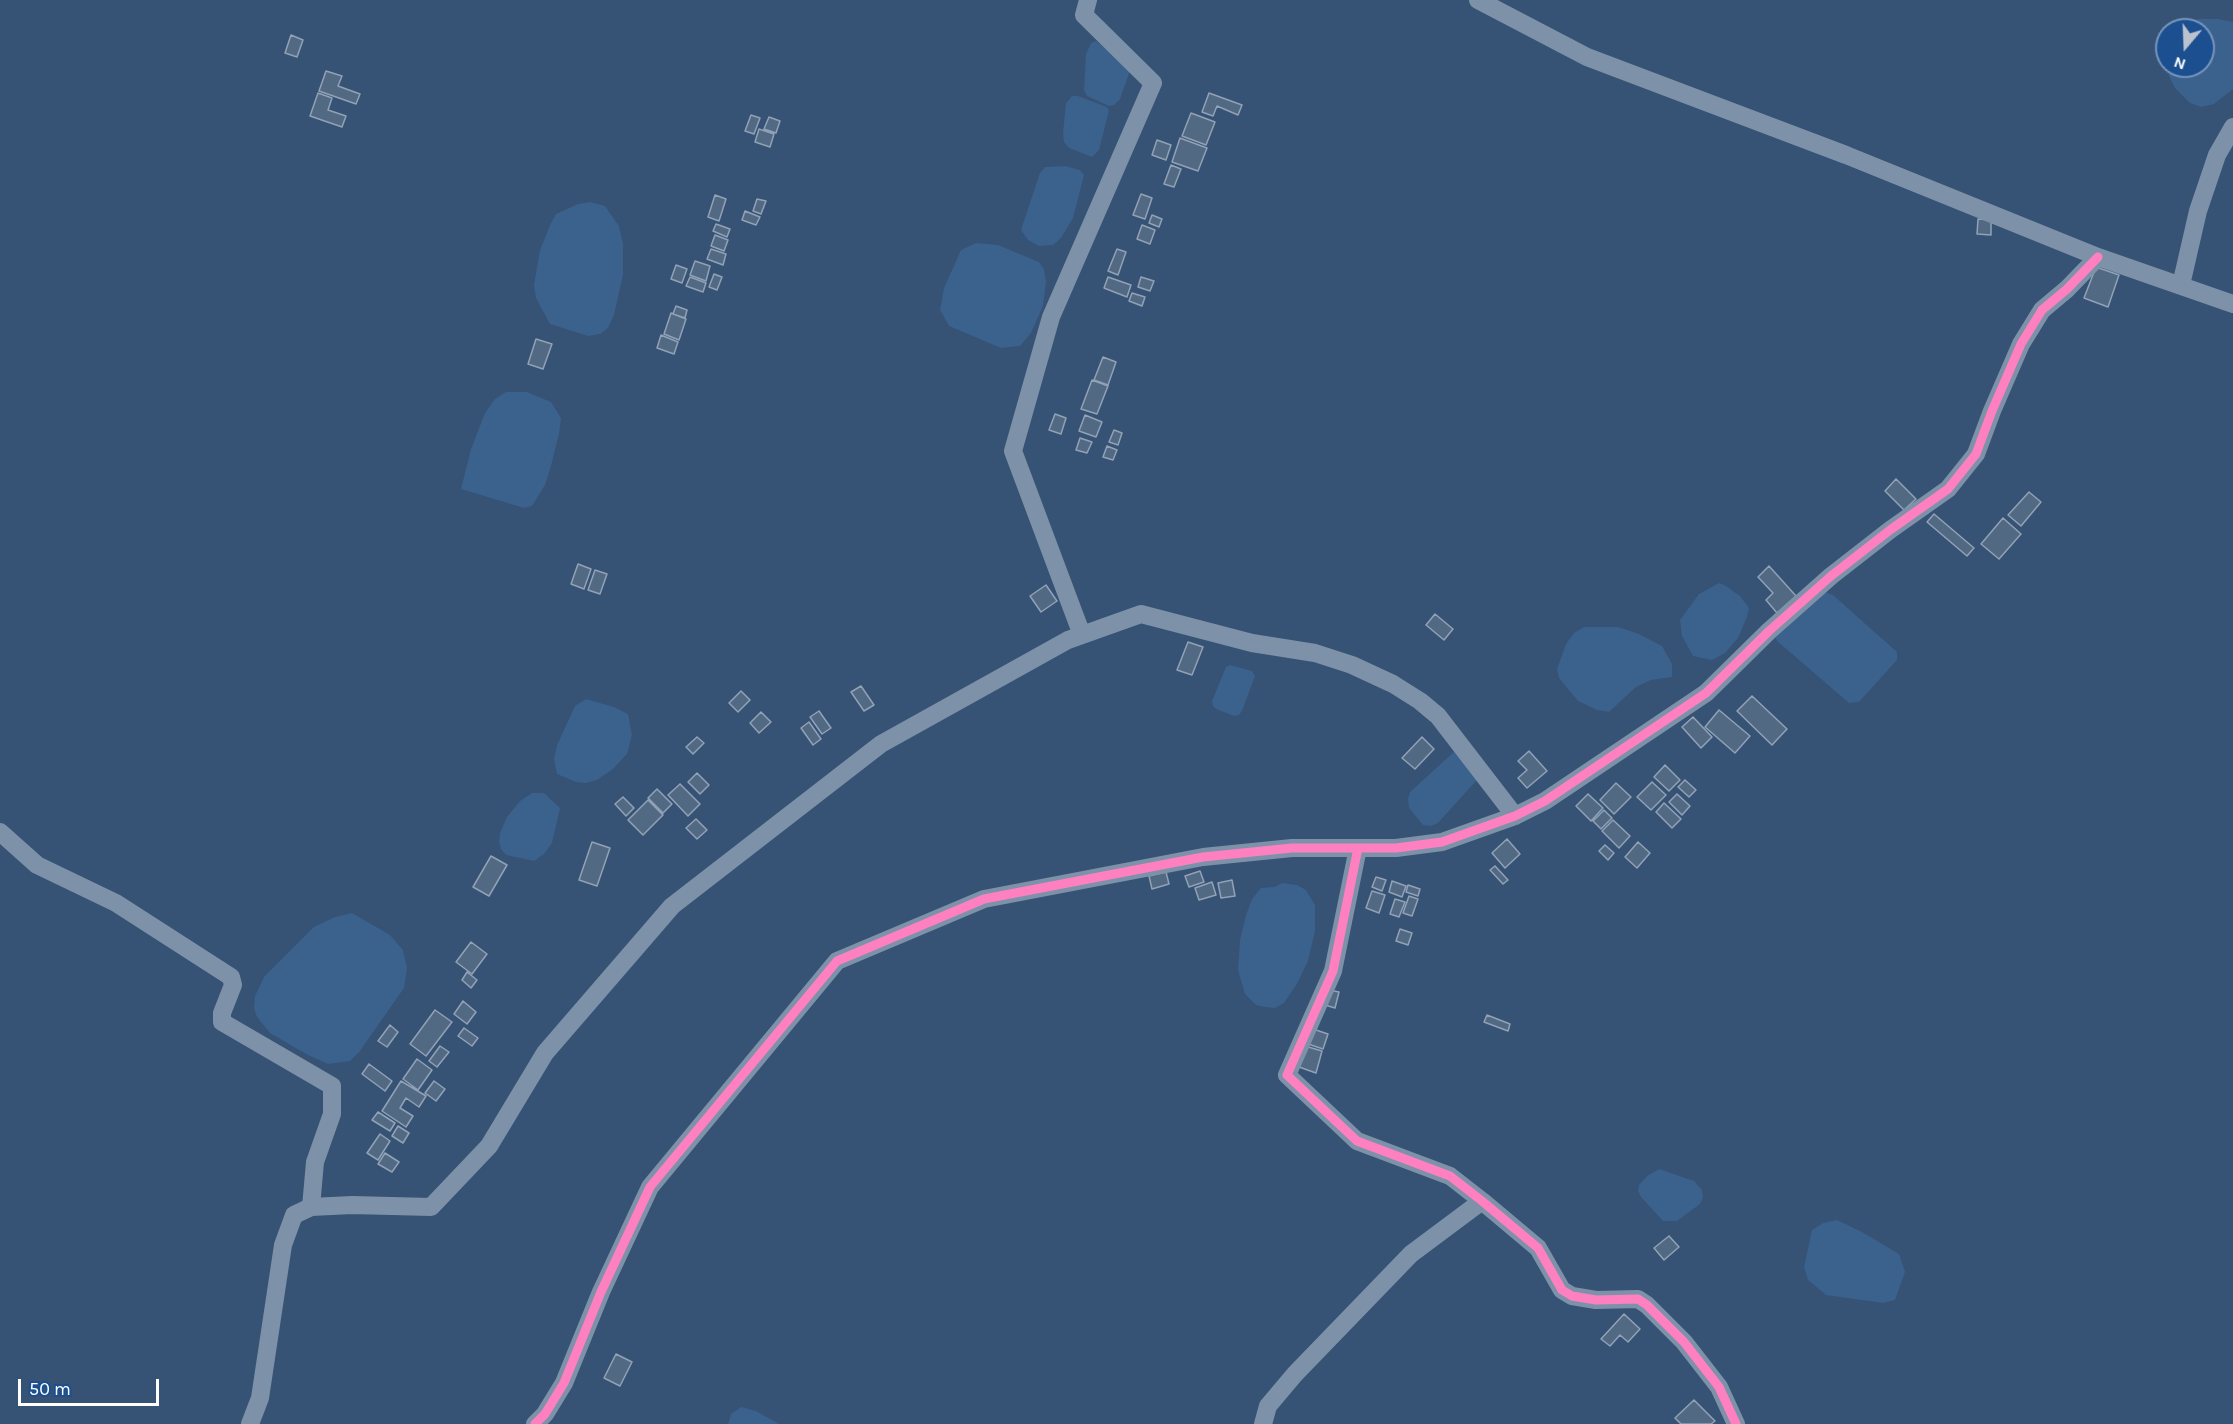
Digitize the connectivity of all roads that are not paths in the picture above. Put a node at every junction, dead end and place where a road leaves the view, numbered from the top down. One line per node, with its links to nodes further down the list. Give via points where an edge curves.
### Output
1 (1088, 0): 7 (street, via 1084,15 1153,83 1050,317 1013,451)
2 (1479, 0): 4 (street, via 1587,57 1846,155)
3 (2233, 127): 5 (street, via 2217,155 2198,211)
4 (2098, 257): 5 (street); 8 (street, via 2042,310 2021,344 1976,454 1948,489 1832,576 1706,693 1545,801)
5 (2181, 285): 6 (street)
6 (2233, 304)
7 (1082, 635): 8 (street, via 1141,614 1352,665 1420,700 1438,716); 12 (street, via 881,744 672,906 545,1053 489,1146 431,1207)
8 (1515, 816): 10 (street, via 1442,842)
9 (0, 832): 12 (street, via 37,865 116,903 231,977 233,985 222,1023 332,1086 332,1114 315,1162)
10 (1358, 848): 11 (street, via 1333,971 1287,1075 1357,1141 1450,1176); 14 (street, via 1292,848 1203,857 984,899 837,961 650,1187 564,1383)
11 (1482, 1201): 15 (street, via 1404,1262 1295,1374 1268,1406); 16 (street, via 1538,1248 1562,1290 1596,1300 1638,1299 1647,1305 1684,1342 1719,1387)
12 (311, 1207): 13 (street, via 294,1215 283,1245 260,1398)
13 (250, 1424)
14 (535, 1424)
15 (1263, 1424)
16 (1736, 1424)

